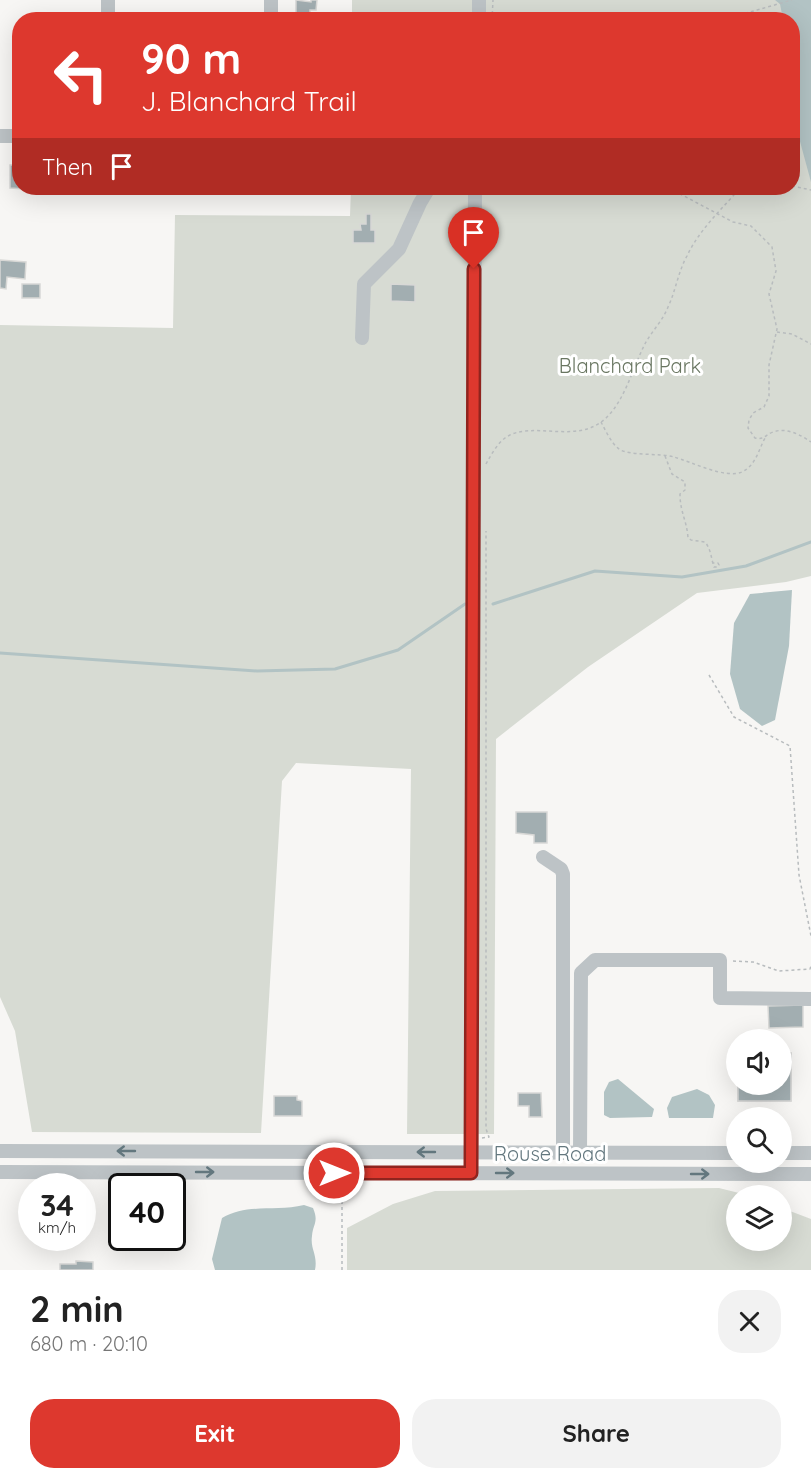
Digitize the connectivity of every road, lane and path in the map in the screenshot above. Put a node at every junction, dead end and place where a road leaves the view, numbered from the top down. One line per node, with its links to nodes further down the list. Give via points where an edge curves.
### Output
1 (792, 0): 2 (path)
2 (751, 12)
3 (425, 195): 9 (street, via 399,249 364,284)
4 (475, 195): 26 (street)
5 (684, 195): 7 (path)
6 (734, 195): 7 (path)
7 (718, 214): 8 (path, via 751,226 772,247 776,271 769,294); 11 (path, via 690,249 666,314 646,343 617,403)
8 (777, 332): 10 (path, via 792,334); 12 (path, via 769,365 769,396 764,407 753,413 748,428 755,438)
9 (362, 338)
10 (811, 344)
11 (601, 422): 14 (path, via 618,449); 15 (path, via 580,431 509,436)
12 (766, 437): 13 (path, via 771,432 783,431); 14 (path, via 754,461 740,473 726,474)
13 (811, 442)
14 (665, 456): 17 (path, via 672,474 685,482 680,504 688,537 705,542)
15 (485, 465)
16 (486, 528): 24 (path, via 489,1137)
17 (713, 563)
18 (709, 675): 20 (path, via 734,717 790,746 799,874)
19 (543, 857): 27 (street, via 563,874)
20 (811, 936)
21 (720, 960): 22 (path, via 753,962 779,971); 23 (street, via 720,998); 28 (street, via 595,960 581,973)
22 (811, 966)
23 (811, 999)
24 (486, 1138)
25 (0, 1151): 26 (street, Rouse Road, one-way to 25)
26 (471, 1152): 27 (street, Rouse Road); 33 (street)
27 (563, 1153): 28 (street, Rouse Road)
28 (580, 1153): 29 (street, Rouse Road)
29 (726, 1153)
30 (792, 1153): 31 (street)
31 (811, 1153)
32 (0, 1172): 33 (street, Rouse Road, one-way to 33)
33 (471, 1173): 34 (street, Rouse Road, one-way to 34)
34 (811, 1174)
35 (342, 1186): 36 (path)
36 (342, 1270)

